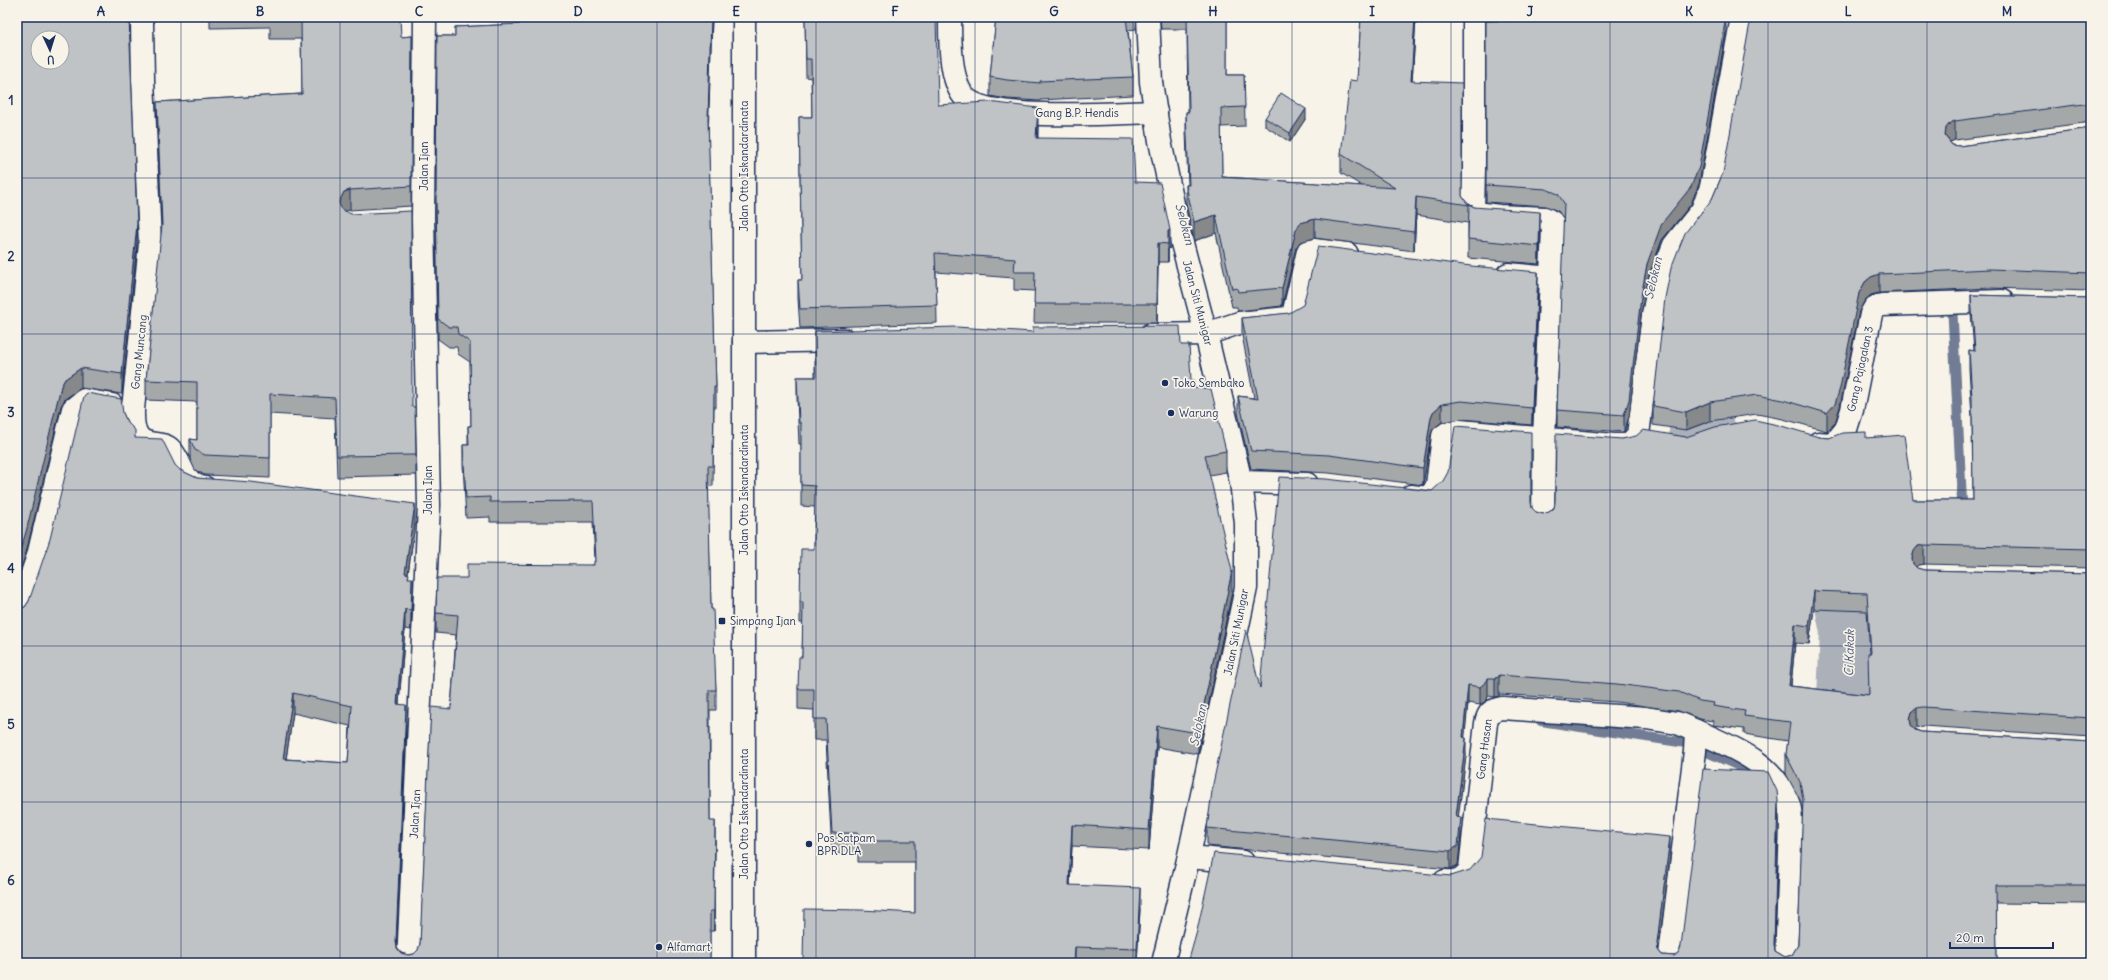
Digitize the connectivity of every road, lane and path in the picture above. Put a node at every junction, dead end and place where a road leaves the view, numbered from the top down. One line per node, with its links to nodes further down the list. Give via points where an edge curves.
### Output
1 (140, 17): 19 (street, Gang Muncang, via 150,244)
2 (425, 17): 9 (street, Jalan Ijan)
3 (744, 17): 18 (street, Jalan Otto Iskandardinata)
4 (950, 17): 8 (street, Gang B.P. Hendis, via 950,50 956,81 968,100 999,111 1049,114)
5 (1148, 17): 8 (street, Jalan Siti Munigar, via 1151,82)
6 (1474, 17): 13 (street, via 1473,210 1486,215 1545,218 1552,222)
7 (1742, 17): 21 (street, via 1711,187 1702,210 1674,244 1659,283 1653,315 1649,437 1628,445)
8 (1156, 112): 15 (street, Jalan Siti Munigar, via 1178,228)
9 (424, 218): 10 (street); 27 (street, Jalan Ijan)
10 (402, 219)
11 (1369, 257): 15 (street, via 1308,251 1293,315 1288,318 1239,324)
12 (1489, 273): 13 (street)
13 (1551, 278): 21 (street)
14 (2021, 301): 20 (street, Gang Pajagalan 3, via 1943,302 1875,307 1871,314 1857,388 1846,429 1830,444)
15 (1206, 334): 16 (street); 23 (street, Jalan Siti Munigar)
16 (1129, 336)
17 (865, 339): 18 (street)
18 (744, 342): 35 (street, Jalan Otto Iskandardinata)
19 (133, 409): 24 (street, Gang Muncang, via 134,428 138,437 145,442 167,446 186,479 202,487); 29 (street, via 84,400 73,409 38,556)
20 (1800, 437)
21 (1544, 439): 25 (street, via 1449,432 1443,436 1437,485 1428,498); 28 (street)
22 (1327, 485): 23 (street)
23 (1242, 487): 31 (street, Jalan Siti Munigar, via 1246,523 1246,588)
24 (225, 489)
25 (1389, 493)
26 (407, 504): 27 (street)
27 (429, 505): 34 (street, Jalan Ijan)
28 (1543, 520)
29 (17, 617)
30 (1695, 741): 33 (street, Gang Hasan, via 1677,723 1646,718 1502,708 1492,710 1486,723 1470,868 1465,878 1452,882); 37 (street); 38 (street, via 1734,748 1769,771 1790,806)
31 (1188, 860): 32 (street); 36 (street, Jalan Siti Munigar)
32 (1266, 865)
33 (1421, 879)
34 (408, 963)
35 (744, 963)
36 (1163, 963)
37 (1669, 963)
38 (1786, 963)

